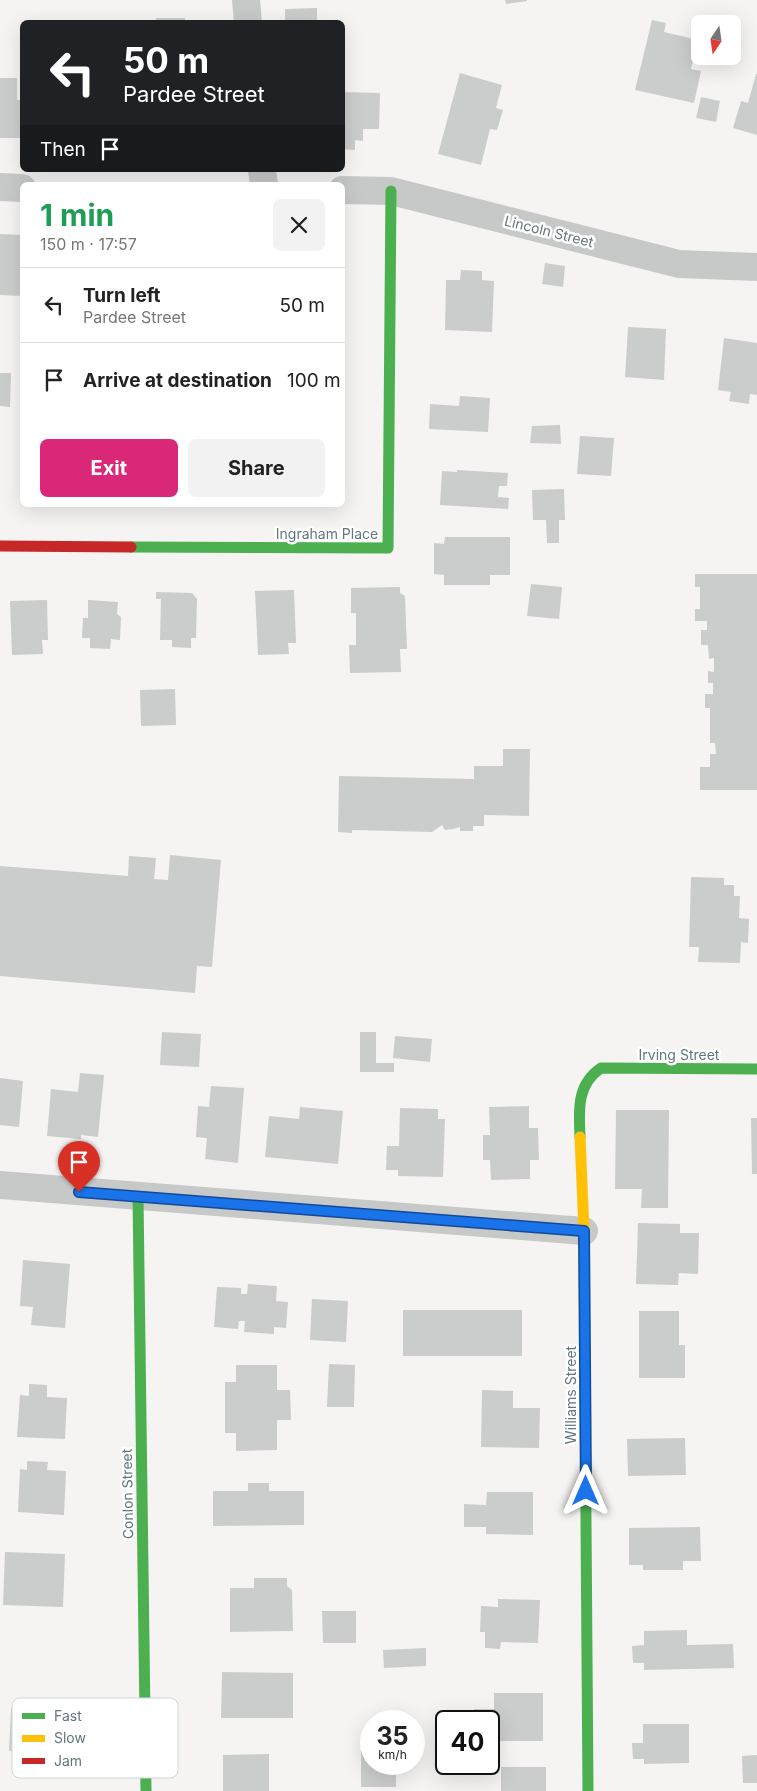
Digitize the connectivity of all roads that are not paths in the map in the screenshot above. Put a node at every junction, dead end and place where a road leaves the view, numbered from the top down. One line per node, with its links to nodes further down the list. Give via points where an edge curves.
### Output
1 (246, 0): 2 (street)
2 (248, 20)
3 (0, 187): 4 (street)
4 (20, 188)
5 (345, 190): 6 (street, Lincoln Street)
6 (391, 191): 7 (street, Lincoln Street, via 679,264); 8 (street, Ingraham Place, via 388,548)
7 (757, 267)
8 (0, 546)
9 (602, 1068): 10 (street, Irving Street); 13 (street, Williams Street, via 586,1082 579,1100)
10 (757, 1070)
11 (0, 1185): 12 (street)
12 (138, 1196): 13 (street); 14 (street, Conlon Street)
13 (584, 1231): 17 (street, Williams Street)
14 (145, 1698)
15 (146, 1778): 16 (street, Conlon Street)
16 (146, 1791)
17 (588, 1791)

